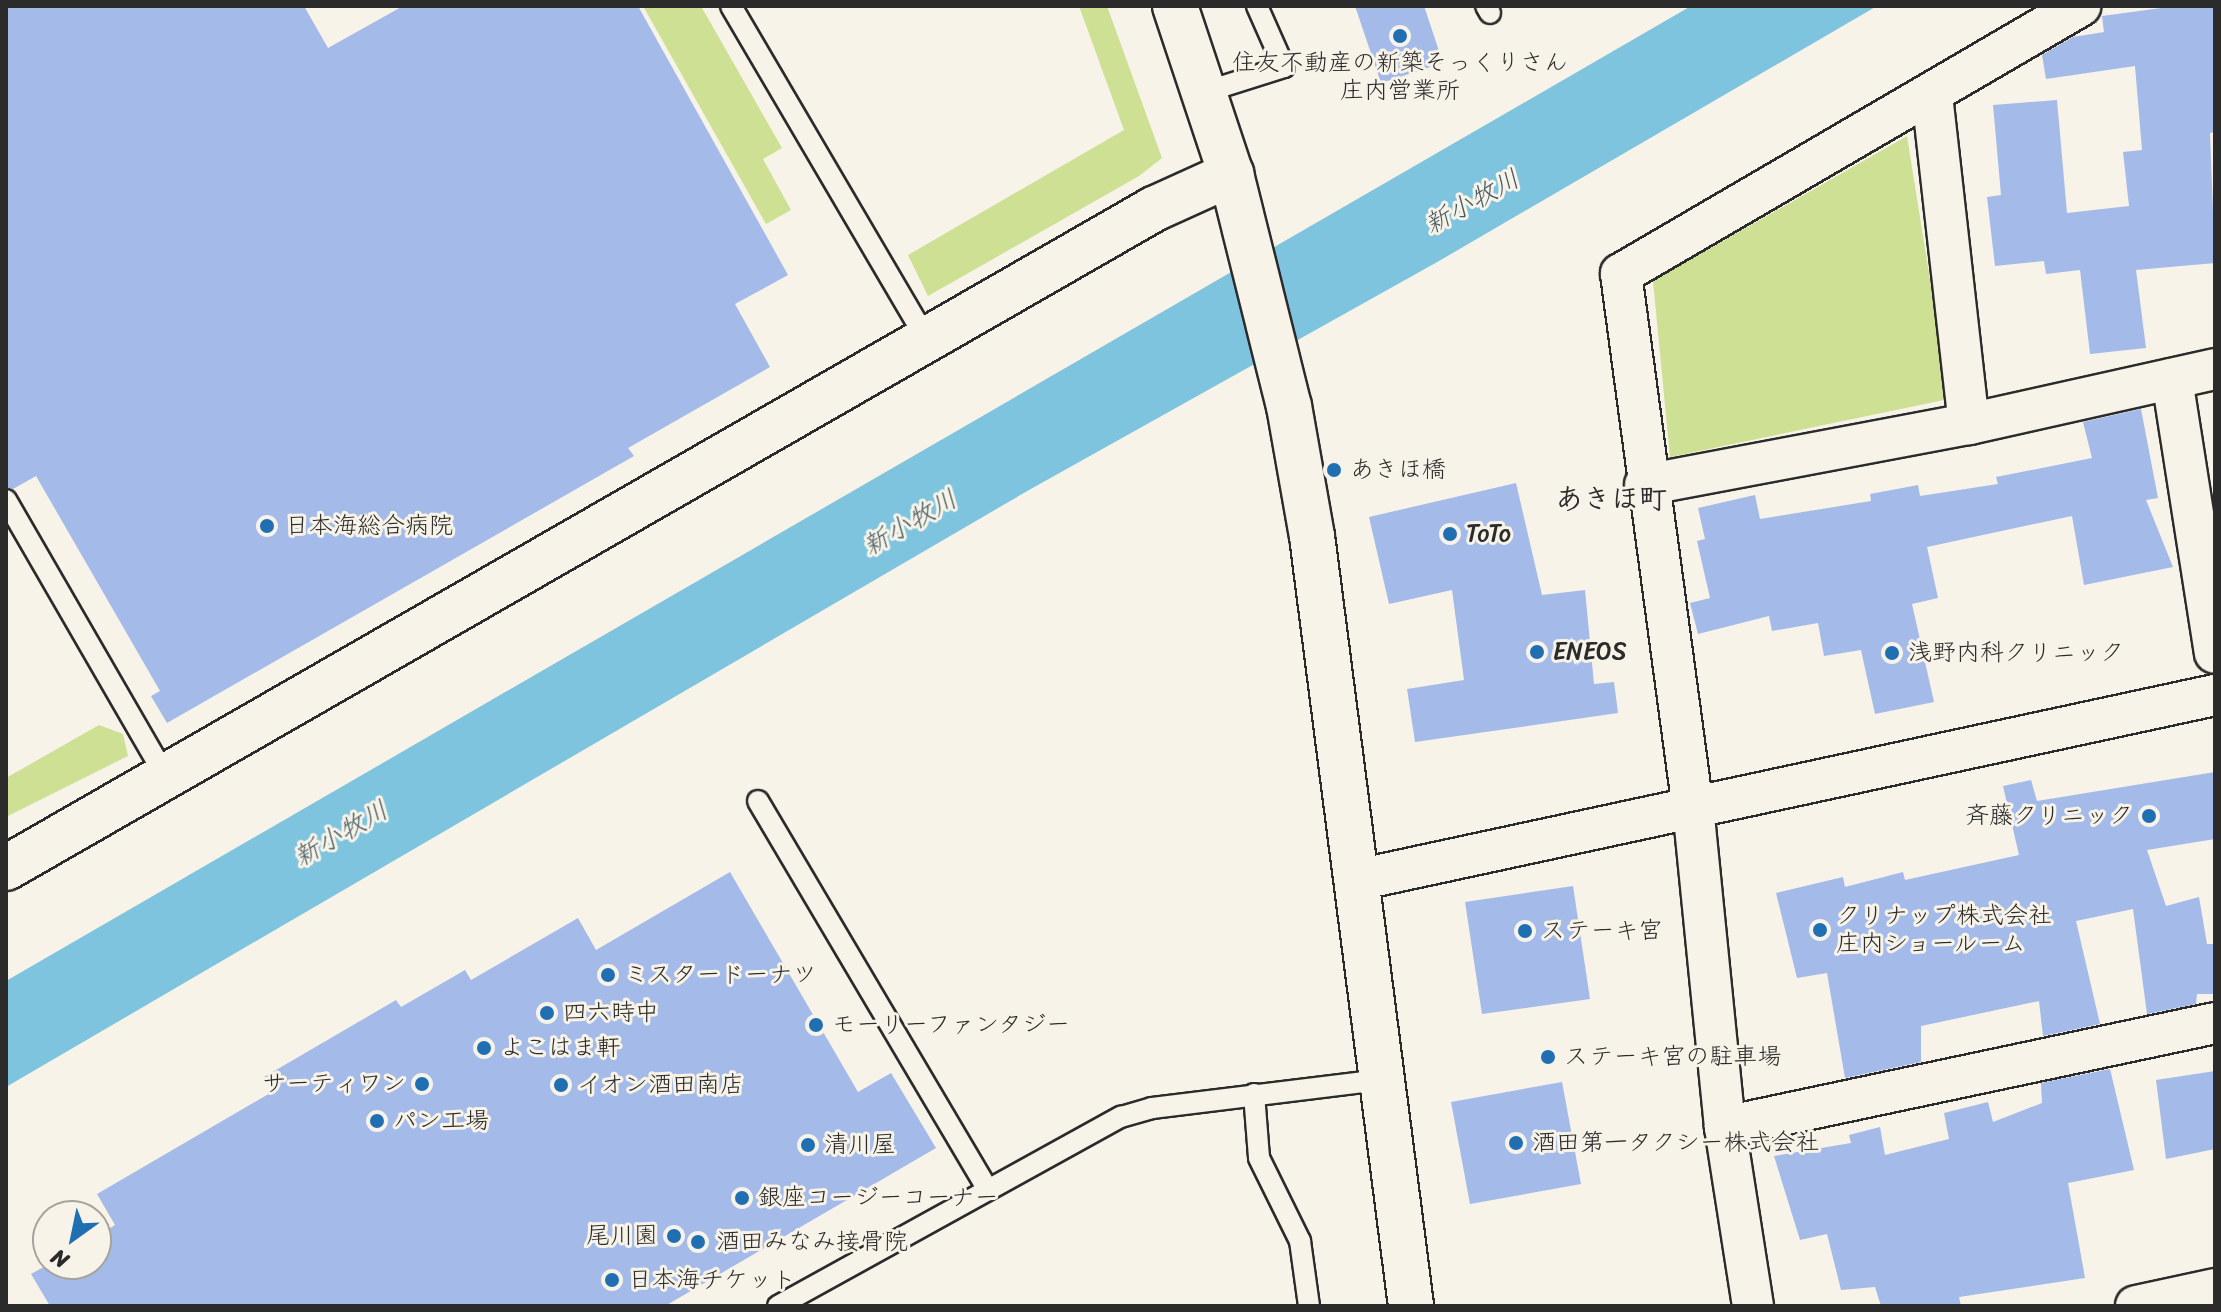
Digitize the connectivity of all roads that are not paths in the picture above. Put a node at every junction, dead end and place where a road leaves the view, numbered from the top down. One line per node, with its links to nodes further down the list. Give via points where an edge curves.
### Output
1 (731, 6): 8 (lane)
2 (1175, 6): 5 (street)
3 (1257, 6): 5 (lane, via 1284,67)
4 (2080, 6): 6 (street)
5 (1205, 92): 7 (street)
6 (1932, 95): 11 (street); 12 (street, via 1621,274)
7 (1231, 174): 8 (street, via 1154,209); 20 (street, via 1289,406 1312,536)
8 (926, 339): 16 (street)
9 (2215, 369): 10 (street)
10 (2172, 379): 11 (street); 14 (street)
11 (1969, 424): 12 (street)
12 (1645, 485): 18 (street)
13 (6, 500): 16 (lane)
14 (2215, 653)
15 (2215, 695): 18 (street)
16 (166, 777): 19 (street)
17 (758, 801): 25 (lane)
18 (1693, 809): 20 (street); 24 (street)
19 (6, 868)
20 (1357, 880): 22 (street)
21 (2215, 1023): 24 (street)
22 (1381, 1080): 23 (lane); 29 (street)
23 (1254, 1094): 25 (lane, via 1121,1117); 28 (lane, via 1259,1158 1300,1241)
24 (1725, 1127): 30 (street)
25 (986, 1187): 27 (lane)
26 (2215, 1289): 31 (street)
27 (778, 1306)
28 (1309, 1306)
29 (1411, 1306)
30 (1753, 1306)
31 (2136, 1306)

